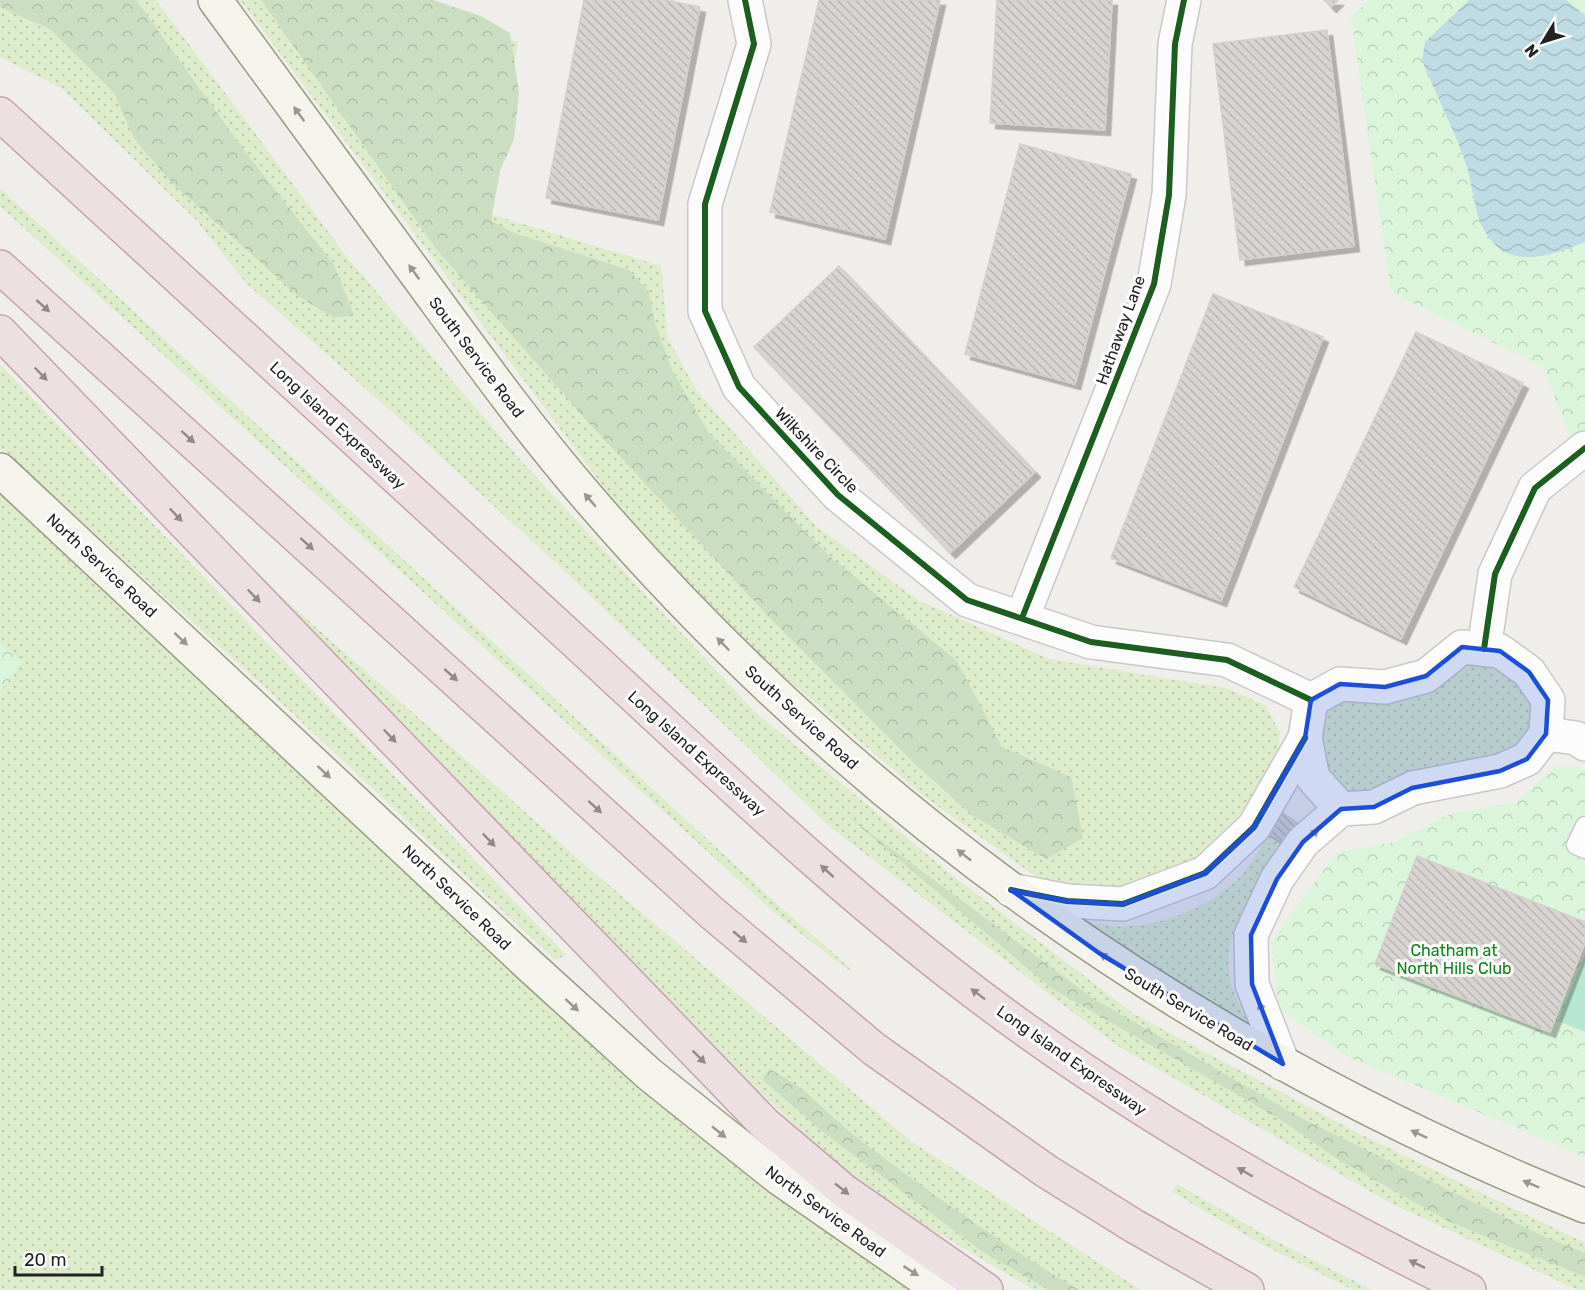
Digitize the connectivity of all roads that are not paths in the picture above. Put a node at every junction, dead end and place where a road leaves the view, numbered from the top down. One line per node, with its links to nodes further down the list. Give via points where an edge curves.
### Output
1 (215, 0): 18 (main road, South Service Road, one-way to 1, via 927,826 808,725 729,650 620,535 486,370)
2 (745, 0): 9 (street, Wilkshire Circle, via 753,44 705,204 705,311 714,333 739,387 838,495 967,600)
3 (1184, 0): 9 (street, Hathaway Lane, via 1175,44 1169,195 1154,284)
4 (0, 114): 24 (highway, Long Island Expressway, one-way to 4, via 1306,1207 1203,1148 1026,1031 943,967 774,824)
5 (0, 267): 23 (highway, one-way to 23, via 712,913 838,1019 1046,1171)
6 (0, 332): 22 (highway, one-way to 22, via 765,1124 844,1191)
7 (1585, 448): 10 (street, via 1534,488 1495,574)
8 (0, 470): 21 (main road, North Service Road, one-way to 21, via 649,1074 798,1192)
9 (1022, 618): 11 (street, Wilkshire Circle, via 1091,642 1227,660)
10 (1484, 649): 11 (street, via 1462,647 1426,676 1385,687 1340,684); 12 (street, via 1500,651 1529,672 1548,700)
11 (1311, 700): 13 (street)
12 (1546, 734): 14 (street, via 1576,738); 15 (street, via 1527,759 1500,771 1413,788 1374,807)
13 (1305, 738): 15 (street, via 1313,778); 18 (street, via 1254,827 1205,873 1123,904 1066,901)
14 (1585, 744)
15 (1341, 809): 19 (street, one-way to 15, via 1252,984 1251,935 1277,879 1302,842)
16 (1585, 826): 17 (lane, via 1576,846)
17 (1585, 849)
18 (1011, 890): 19 (main road, South Service Road, one-way to 18, via 1144,982)
19 (1282, 1064): 20 (main road, South Service Road, one-way to 19, via 1422,1136)
20 (1585, 1206)
21 (940, 1290)
22 (986, 1290)
23 (1247, 1290)
24 (1469, 1290)

